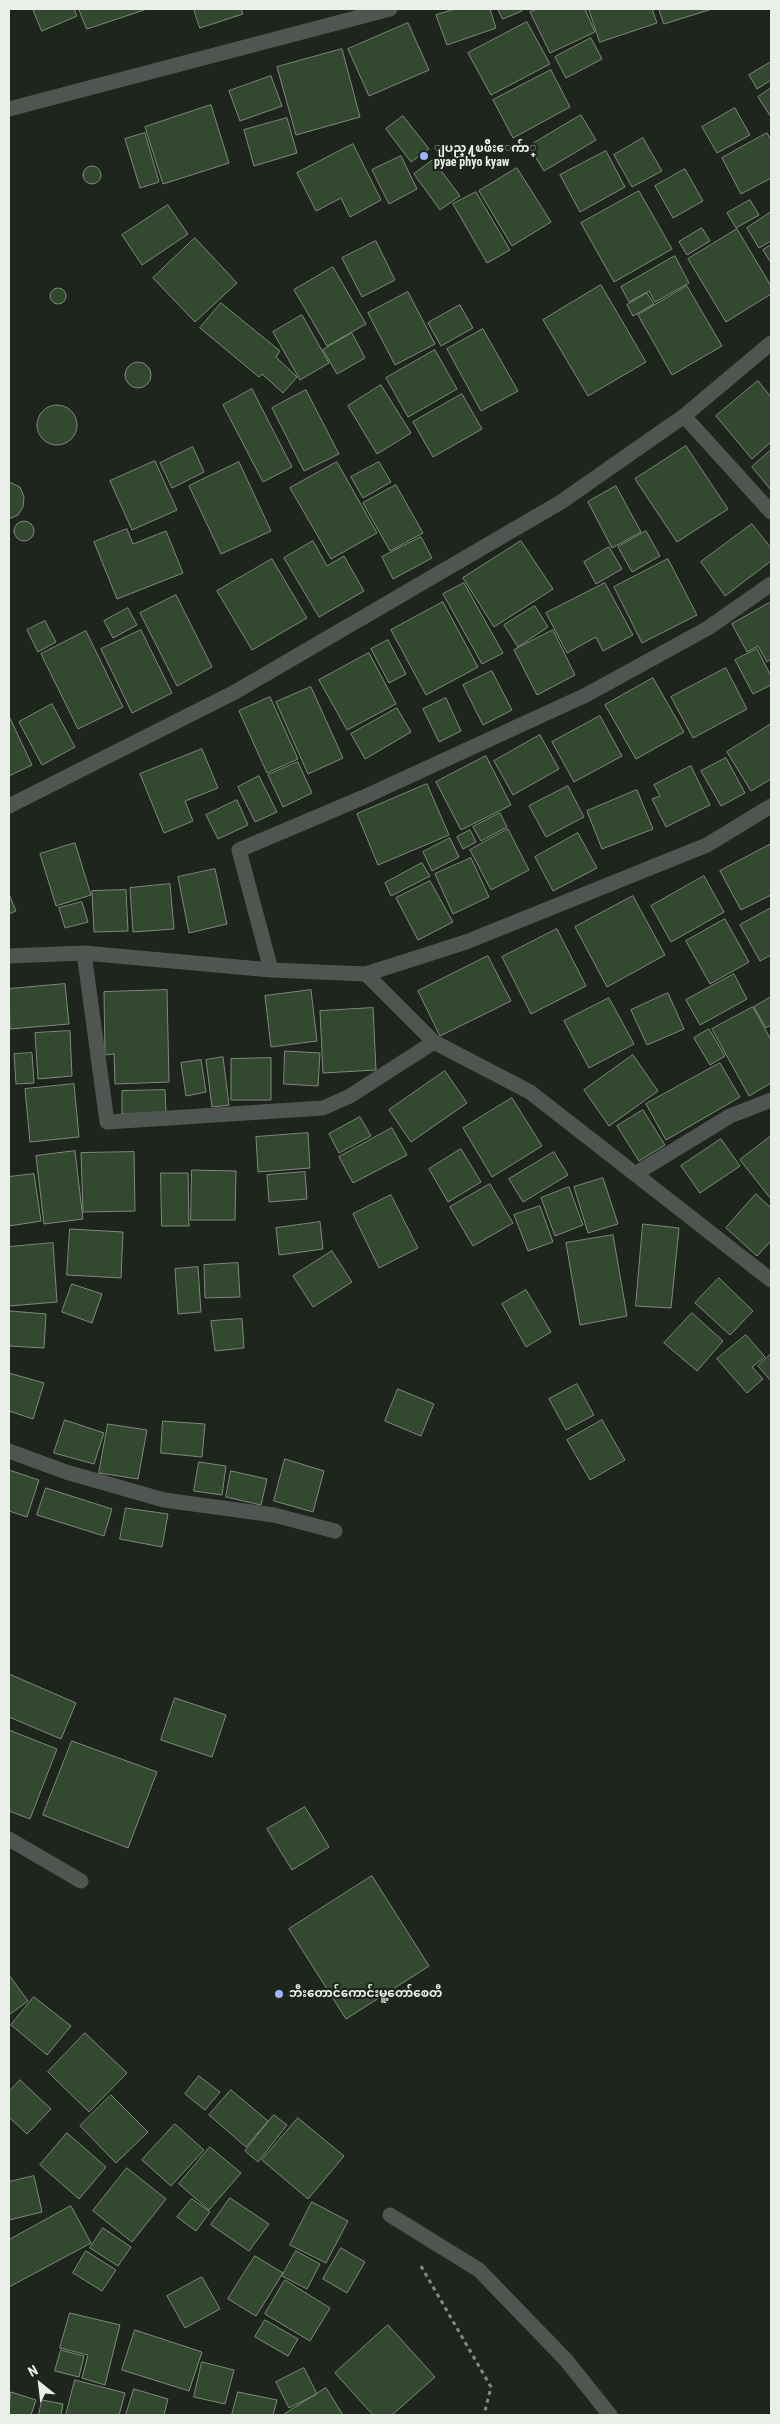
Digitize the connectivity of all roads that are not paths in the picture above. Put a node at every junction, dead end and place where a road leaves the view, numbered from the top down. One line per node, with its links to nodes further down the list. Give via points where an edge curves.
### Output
1 (390, 9): 2 (street)
2 (9, 108)
3 (771, 343): 4 (street)
4 (684, 416): 5 (street); 7 (street, via 561,502 235,692)
5 (771, 512)
6 (771, 584): 11 (street, via 708,628 586,695 364,797 239,850)
7 (9, 806)
8 (771, 806): 12 (street, via 707,845 466,942)
9 (84, 952): 10 (street); 11 (street); 13 (street, via 107,1122 323,1108 350,1096)
10 (9, 956)
11 (272, 970): 12 (street)
12 (366, 974): 13 (street)
13 (434, 1042): 15 (street, via 530,1092)
14 (771, 1100): 15 (street, via 730,1116)
15 (635, 1174): 16 (street)
16 (771, 1280)
17 (9, 1451): 18 (street, via 66,1472 164,1500 274,1515)
18 (335, 1532)
19 (9, 1839): 20 (street)
20 (81, 1881)
21 (390, 2215): 22 (street, via 479,2270 566,2360)
22 (610, 2415)

